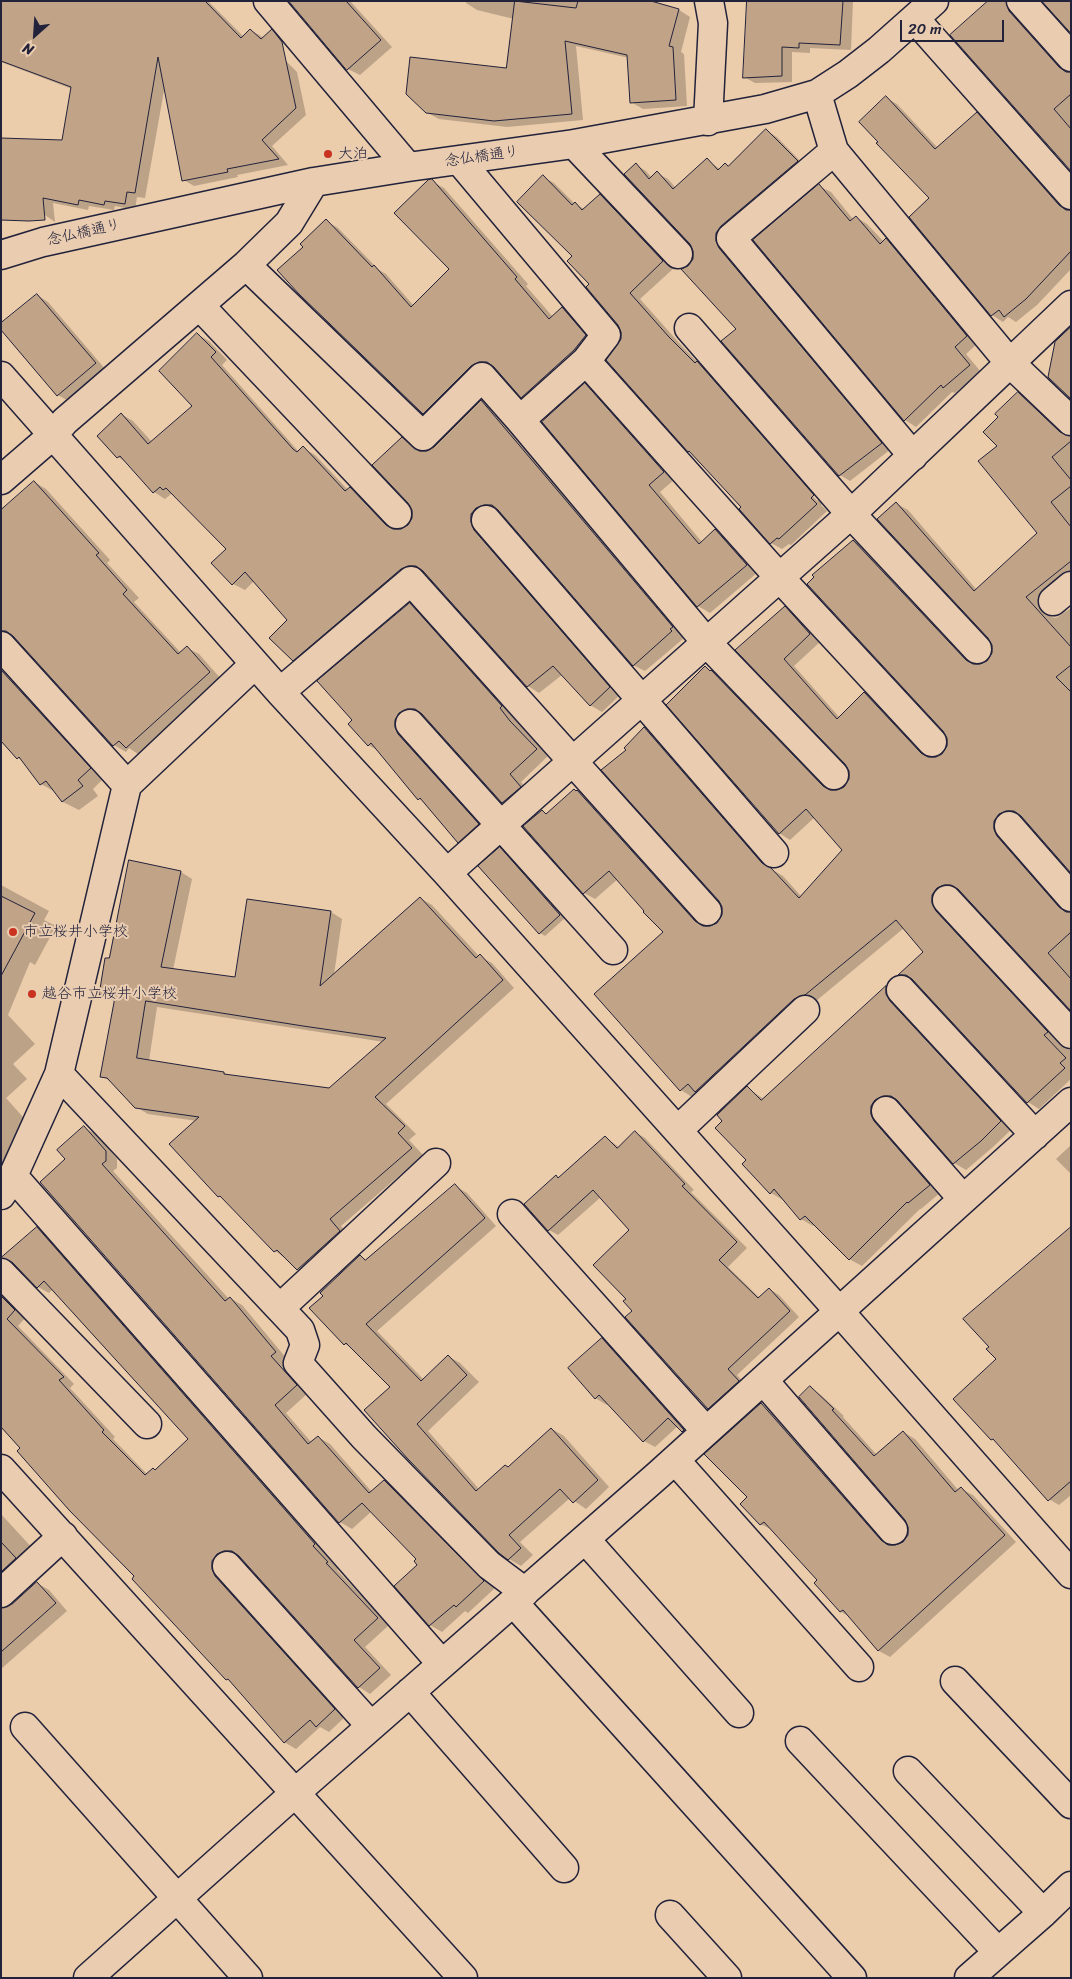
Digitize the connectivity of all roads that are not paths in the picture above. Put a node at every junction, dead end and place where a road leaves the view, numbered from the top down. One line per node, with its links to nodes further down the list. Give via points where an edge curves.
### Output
1 (268, 1): 11 (street)
2 (709, 1): 7 (street, via 713,23)
3 (1021, 1): 5 (street)
4 (924, 10): 6 (street, 念仏橋通り, via 848,74); 13 (street)
5 (1071, 57)
6 (816, 94): 7 (street, 念仏橋通り); 9 (street)
7 (708, 121): 8 (street, 念仏橋通り)
8 (574, 144): 10 (street, 念仏橋通り); 14 (street)
9 (834, 151): 21 (street); 26 (street, via 731,238)
10 (459, 160): 11 (street, 念仏橋通り); 20 (street, via 606,334)
11 (408, 167): 12 (street, 念仏橋通り)
12 (314, 182): 15 (street, 念仏橋通り, via 43,242); 16 (street, via 288,223)
13 (1071, 195)
14 (678, 254)
15 (1, 255)
16 (246, 265): 18 (street); 23 (street, via 423,436 482,377)
17 (1071, 305): 21 (street)
18 (200, 306): 25 (street, via 64,421); 28 (street)
19 (689, 328): 29 (street)
20 (586, 361): 23 (street); 31 (street)
21 (1009, 362): 24 (street); 26 (street)
22 (1, 376): 25 (street)
23 (520, 420): 32 (street)
24 (1071, 421)
25 (52, 435): 27 (street); 35 (street)
26 (912, 456): 29 (street)
27 (1, 480)
28 (397, 514)
29 (851, 514): 31 (street); 34 (street)
30 (486, 520): 37 (street)
31 (780, 577): 32 (street); 39 (street)
32 (707, 643): 37 (street); 41 (street)
33 (1, 646): 42 (street)
34 (978, 649)
35 (255, 664): 36 (street); 42 (street)
36 (280, 692): 40 (street, via 411,581); 46 (street)
37 (643, 699): 40 (street); 45 (street)
38 (410, 724): 43 (street)
39 (932, 742)
40 (573, 761): 43 (street); 49 (street)
41 (834, 775)
42 (127, 785): 54 (street)
43 (502, 825): 46 (street); 50 (street)
44 (1009, 826): 47 (street)
45 (774, 853)
46 (447, 873): 57 (street)
47 (1071, 896)
48 (947, 900): 53 (street)
49 (707, 911)
50 (613, 950)
51 (901, 990): 58 (street)
52 (805, 1010): 57 (street)
53 (1071, 1034)
54 (59, 1074): 60 (street); 64 (street)
55 (1070, 1104): 58 (street)
56 (886, 1111): 61 (street)
57 (678, 1130): 65 (street)
58 (1035, 1135): 61 (street)
59 (436, 1163): 64 (street)
60 (7, 1185): 78 (street)
61 (963, 1199): 65 (street)
62 (512, 1214): 68 (street)
63 (1, 1273): 67 (street)
64 (280, 1308): 77 (street, via 300,1330 305,1345 298,1363 364,1437)
65 (839, 1311): 66 (street); 75 (street)
66 (762, 1380): 68 (street); 71 (street)
67 (147, 1424)
68 (706, 1431): 69 (street)
69 (675, 1460): 73 (street); 79 (street)
70 (1, 1469): 72 (street)
71 (893, 1530)
72 (63, 1536): 76 (street); 87 (street)
73 (585, 1538): 77 (street); 82 (street)
74 (228, 1566): 83 (street)
75 (1071, 1574)
76 (1, 1592)
77 (519, 1597): 78 (street); 99 (street)
78 (442, 1664): 81 (street)
79 (858, 1667)
80 (955, 1681): 88 (street)
81 (410, 1692): 83 (street); 89 (street)
82 (739, 1713)
83 (371, 1726): 87 (street)
84 (25, 1727): 91 (street)
85 (800, 1741): 94 (street)
86 (908, 1771): 92 (street)
87 (295, 1793): 91 (street); 97 (street)
88 (1071, 1804)
89 (564, 1868)
90 (1071, 1886): 92 (street)
91 (178, 1898): 95 (street); 96 (street)
92 (1044, 1913): 94 (street)
93 (670, 1915): 98 (street)
94 (998, 1952): 100 (street)
95 (88, 1978)
96 (248, 1978)
97 (463, 1978)
98 (727, 1978)
99 (852, 1978)
100 (969, 1978)

